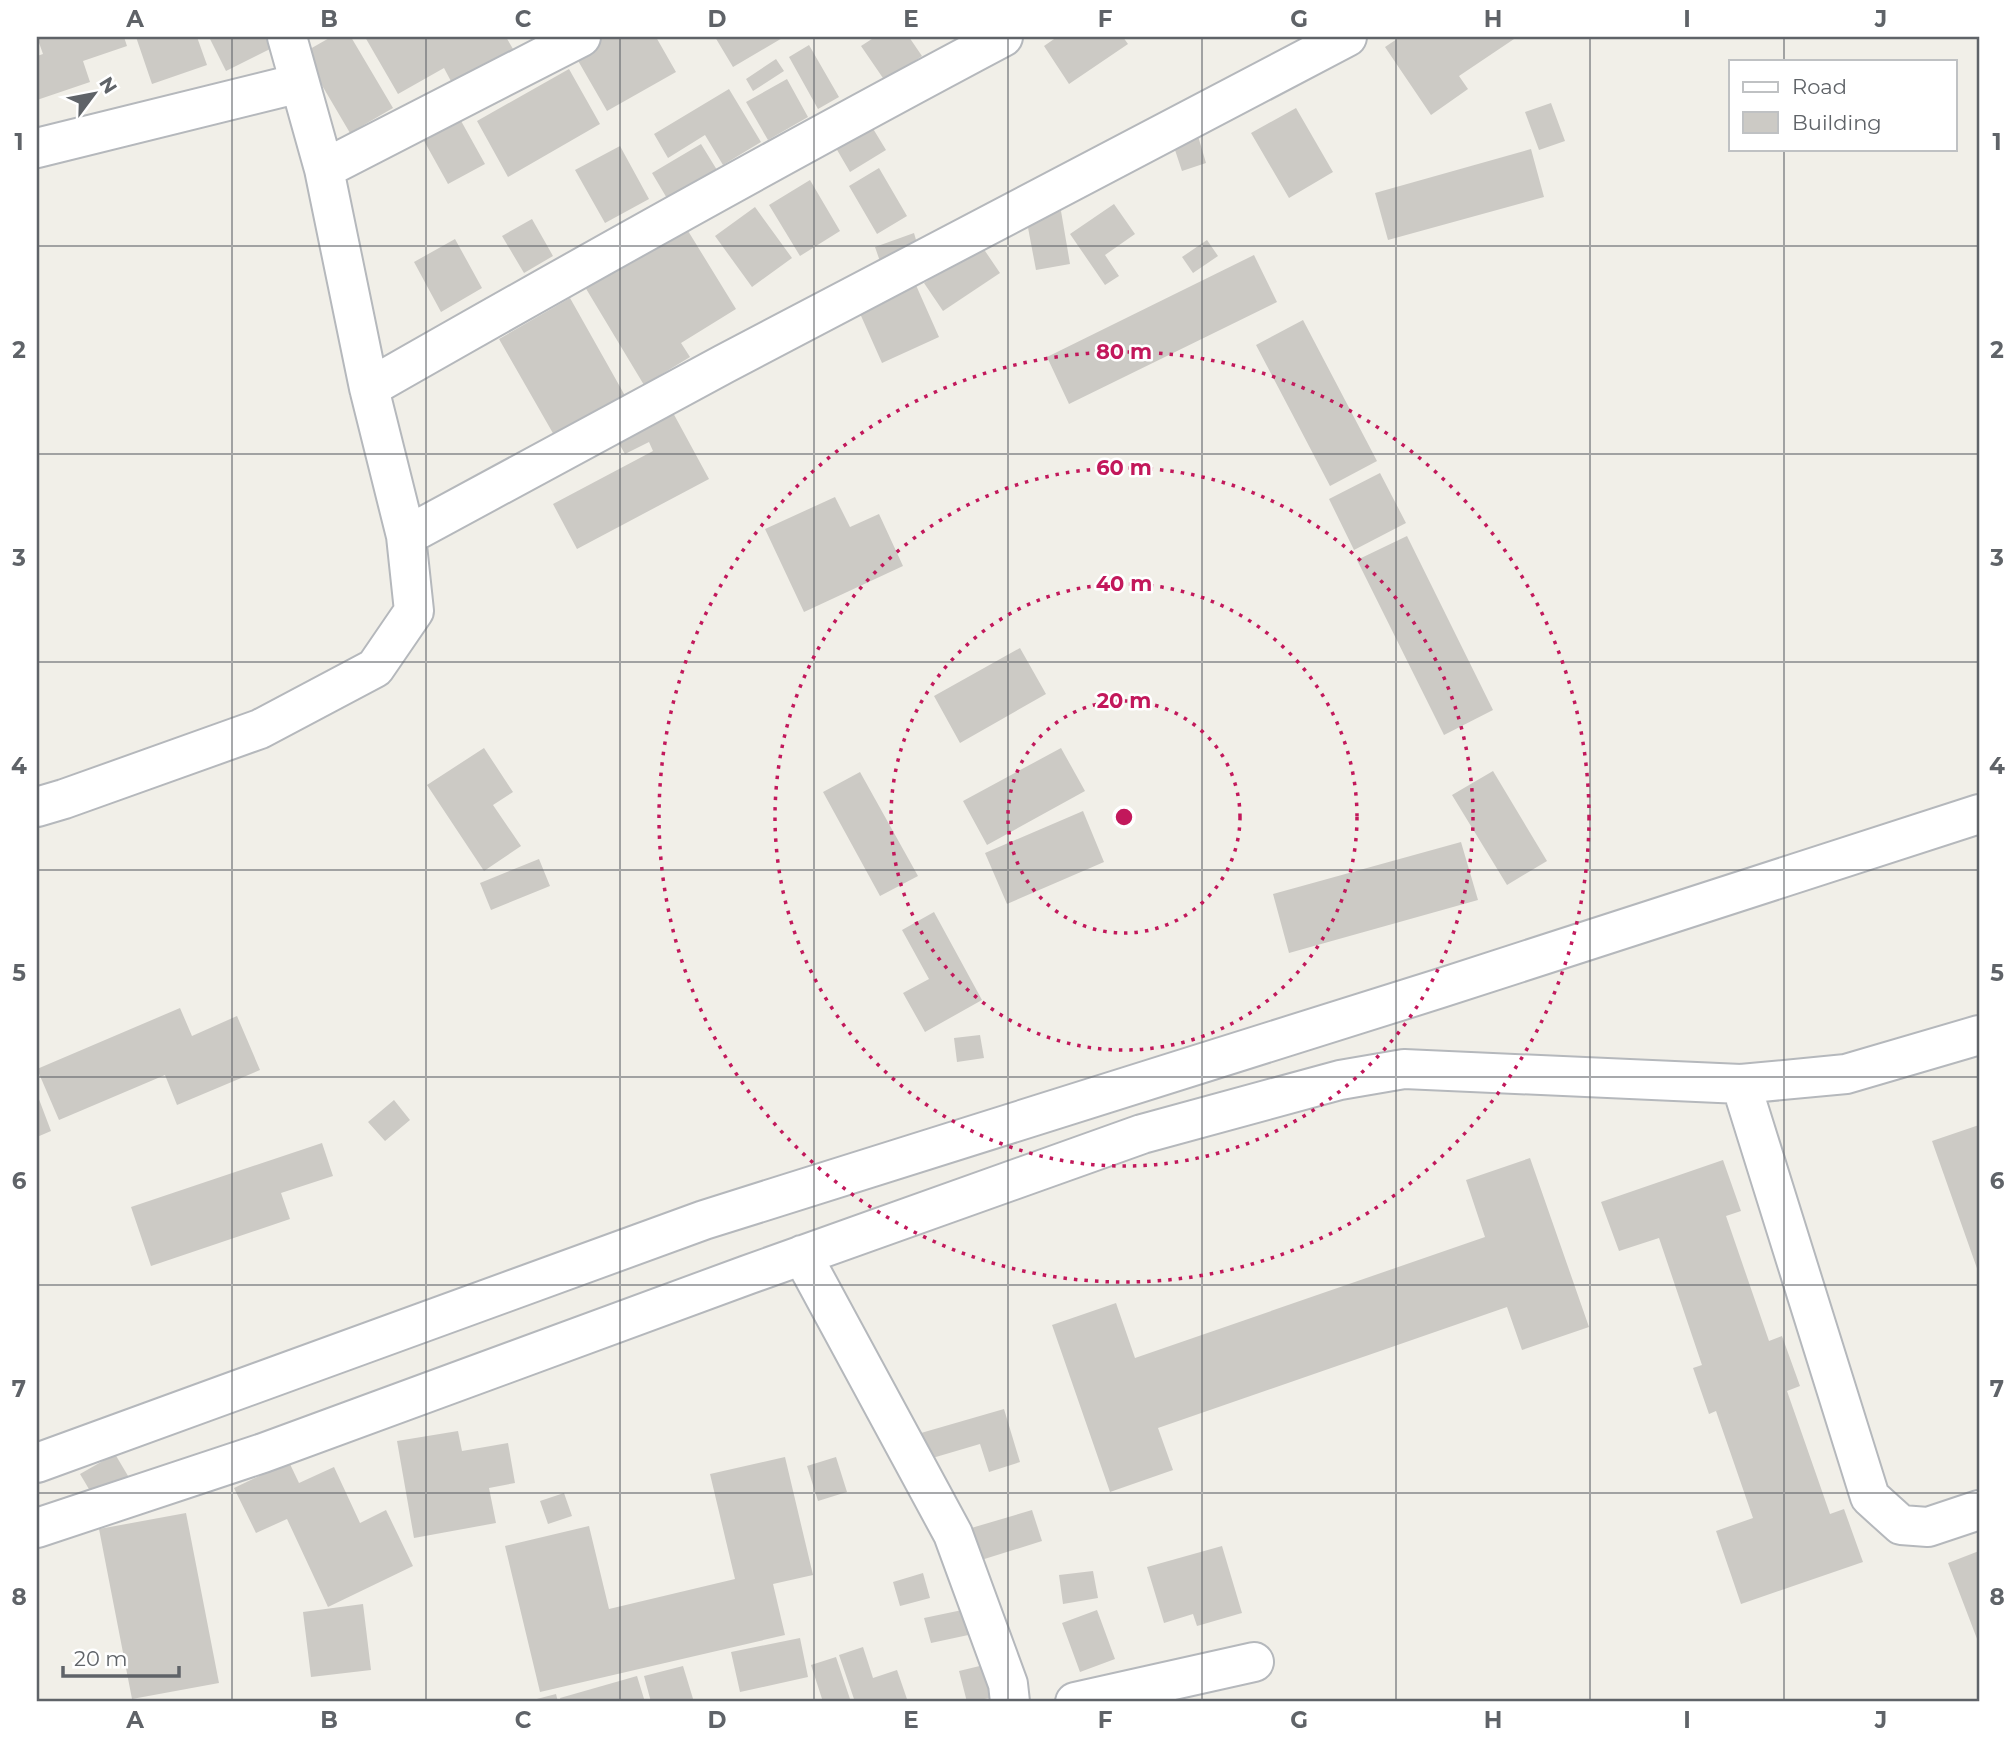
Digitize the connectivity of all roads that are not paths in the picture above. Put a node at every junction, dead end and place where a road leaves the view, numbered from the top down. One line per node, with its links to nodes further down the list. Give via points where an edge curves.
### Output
1 (288, 37): 5 (street)
2 (580, 37): 7 (street)
3 (1003, 37): 8 (street, via 572,271)
4 (1348, 37): 9 (street, via 783,332)
5 (300, 83): 6 (street); 7 (street)
6 (37, 148)
7 (324, 169): 8 (street)
8 (369, 388): 9 (street)
9 (407, 536): 10 (street, via 414,611 375,668 260,729)
10 (37, 807)
11 (1979, 814): 15 (street, via 704,1220)
12 (1979, 1035): 13 (street, via 1846,1074)
13 (1741, 1084): 14 (street, via 1404,1069 1340,1080 1142,1134); 16 (street, via 1870,1497 1901,1525 1928,1527)
14 (802, 1255): 17 (street, via 263,1453); 19 (street, via 953,1534 1008,1685)
15 (37, 1462)
16 (1979, 1510)
17 (37, 1528)
18 (1254, 1662): 20 (street)
19 (1010, 1702)
20 (1075, 1702)

